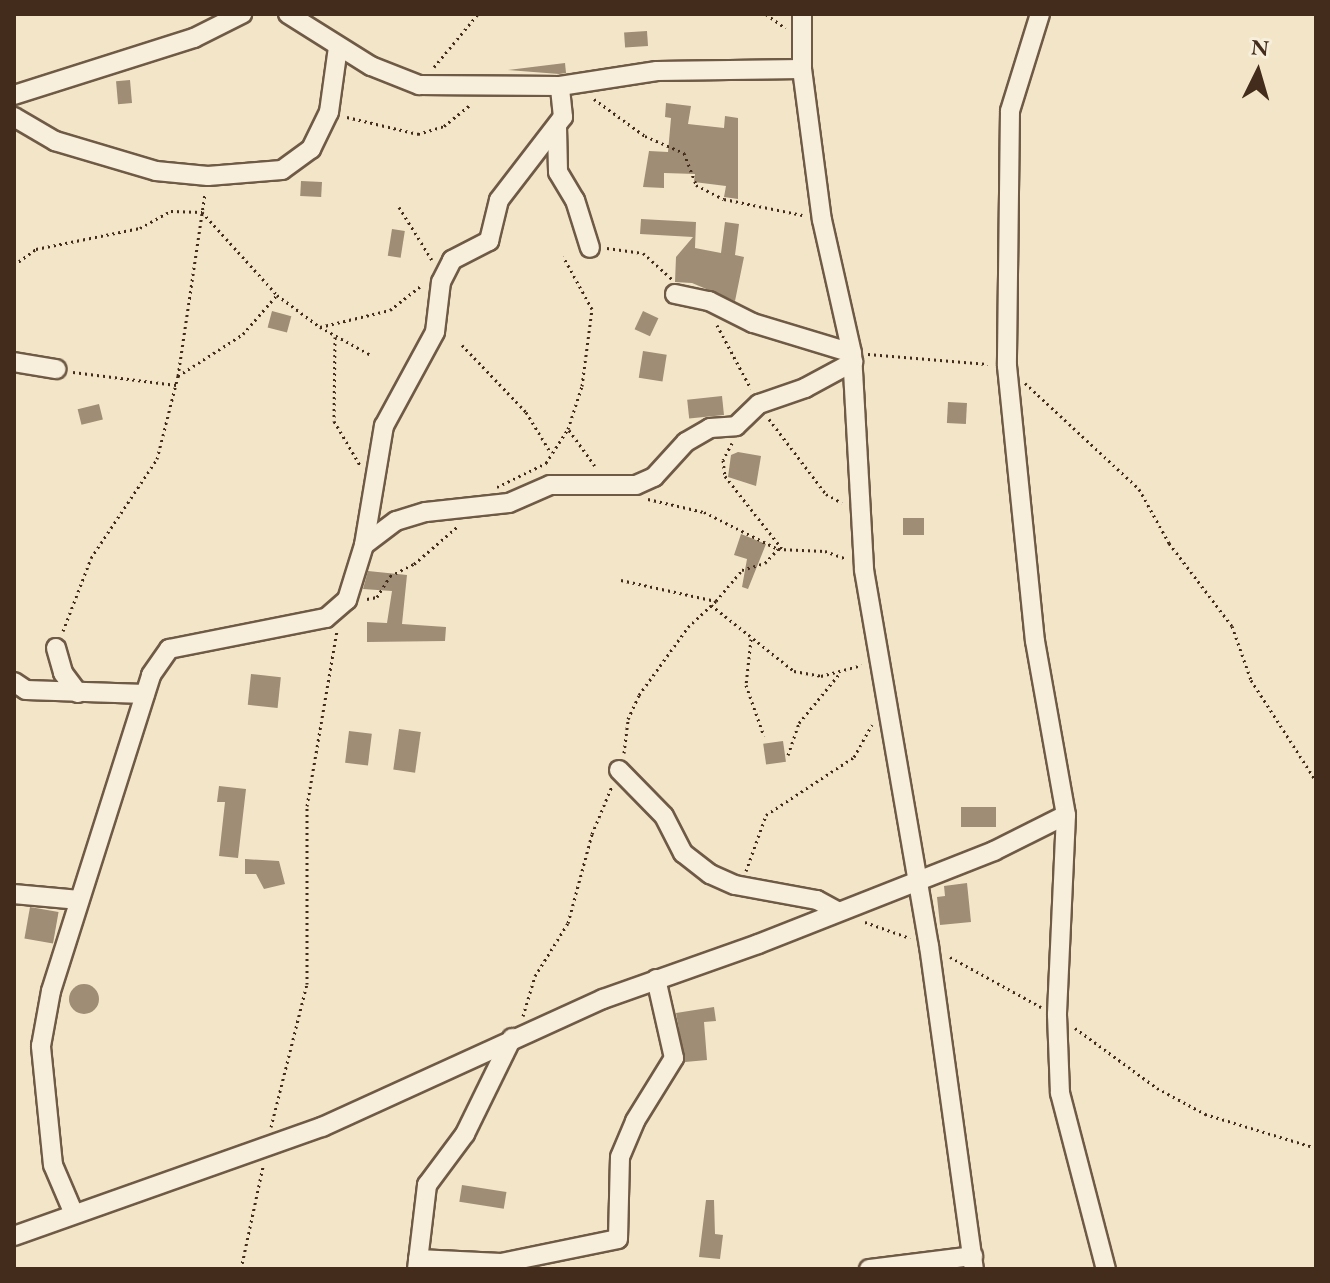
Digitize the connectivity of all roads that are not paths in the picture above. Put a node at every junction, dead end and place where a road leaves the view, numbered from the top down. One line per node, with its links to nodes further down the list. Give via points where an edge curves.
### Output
1 (242, 14): 8 (street, via 194,38)
2 (288, 14): 5 (street)
3 (802, 14): 6 (street)
4 (1040, 14): 22 (street, via 1010,111 1007,366 1035,641)
5 (338, 47): 7 (street, via 419,85); 9 (street, via 329,112 311,149 292,167 208,176 118,162 55,141)
6 (802, 69): 7 (street, via 657,71); 13 (street, via 822,220)
7 (568, 85): 10 (street)
8 (14, 95)
9 (14, 117)
10 (557, 127): 11 (street, via 558,172 575,200); 16 (street, via 499,200 489,241 452,260 434,306 435,332 384,426)
11 (590, 248)
12 (675, 294): 13 (street, via 709,301 753,323)
13 (852, 358): 16 (street, via 805,388 759,404 736,426 710,428 686,442 654,477 636,485 550,485 509,503 396,521); 23 (street, via 864,570)
14 (14, 362): 15 (street)
15 (56, 369)
16 (364, 545): 20 (street, via 342,605 310,622 169,649)
17 (56, 648): 19 (street, via 63,673)
18 (14, 682): 19 (street, via 26,690)
19 (78, 693): 20 (street)
20 (145, 694): 25 (street)
21 (619, 770): 26 (street, via 664,816 693,863 743,886 794,894)
22 (1066, 815): 23 (street); 35 (street, via 1057,1015 1060,1093)
23 (915, 882): 26 (street); 31 (street, via 929,946)
24 (14, 894): 25 (street)
25 (79, 900): 29 (street, via 41,1046 53,1165)
26 (835, 910): 27 (street, via 758,944)
27 (656, 979): 28 (street); 33 (street, via 674,1058 635,1121 620,1157 618,1239)
28 (515, 1036): 29 (street, via 341,1119); 32 (street, via 465,1134 427,1185)
29 (74, 1214): 30 (street)
30 (14, 1236)
31 (974, 1263): 34 (street)
32 (417, 1264): 33 (street)
33 (504, 1266)
34 (869, 1269)
35 (1106, 1269)

